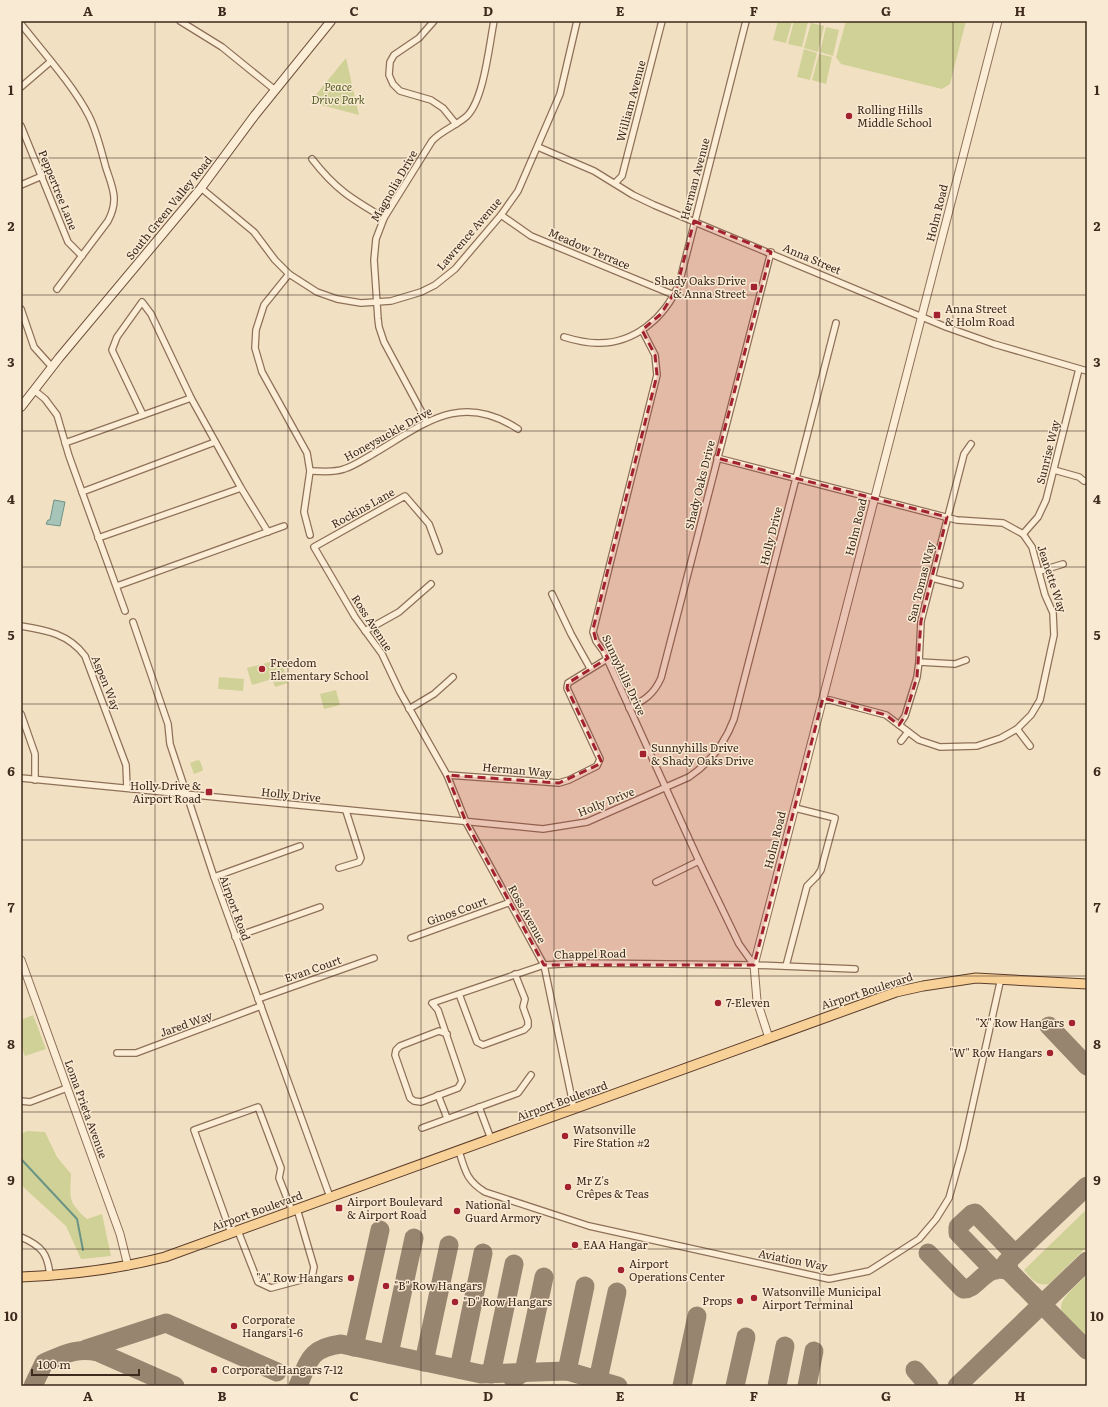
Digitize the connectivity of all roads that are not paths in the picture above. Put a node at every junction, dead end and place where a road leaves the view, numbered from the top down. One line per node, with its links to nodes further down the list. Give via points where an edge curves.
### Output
1 (181, 21): 12 (street, via 222,47)
2 (331, 21): 12 (main road, South Green Valley Road)
3 (434, 21): 13 (street, via 419,38 394,55 390,62 389,76 400,90 431,100)
4 (494, 21): 13 (street, Magnolia Drive, via 476,103 467,116)
5 (578, 21): 15 (street, Lawrence Avenue, via 563,85)
6 (662, 21): 18 (street, William Avenue, via 622,176)
7 (746, 21): 23 (street, Herman Avenue)
8 (998, 21): 31 (street, Holm Road)
9 (21, 24): 10 (street)
10 (50, 62): 11 (street); 25 (street, via 76,94 89,116 98,137 115,196 111,214)
11 (21, 87)
12 (275, 90): 20 (main road, South Green Valley Road)
13 (456, 124): 22 (street, Magnolia Drive, via 432,141)
14 (21, 126): 17 (street, Peppertree Lane)
15 (538, 147): 18 (street, Anna Street); 21 (street, Lawrence Avenue, via 518,191)
16 (312, 159): 22 (street, via 328,180 349,198)
17 (42, 176): 19 (street); 25 (street, Peppertree Lane, via 68,242)
18 (616, 183): 23 (street, Anna Street, via 638,197)
19 (21, 185)
20 (202, 188): 26 (street, Lawrence Avenue, via 254,232); 35 (main road, South Green Valley Road)
21 (501, 215): 28 (street, Meadow Terrace, via 531,236); 29 (street, Lawrence Avenue, via 462,262 443,279 407,298)
22 (384, 218): 29 (street, Magnolia Drive, via 376,239 375,253)
23 (694, 221): 24 (street, Anna Street); 28 (street, Herman Avenue)
24 (771, 252): 31 (street, Anna Street); 47 (street, Shady Oaks Drive)
25 (82, 256): 27 (street)
26 (289, 274): 29 (street, Lawrence Avenue, via 326,296 348,302); 48 (street, via 264,306 257,326 255,348 262,372 300,437 307,453)
27 (57, 289)
28 (674, 295): 33 (street, Herman Avenue, via 661,314)
29 (378, 303): 42 (street, Magnolia Drive, via 381,334)
30 (21, 308): 35 (street, via 29,338)
31 (922, 316): 36 (street, Anna Street, via 994,344); 54 (street, Holm Road)
32 (836, 323): 50 (street, Holly Drive)
33 (642, 330): 34 (street, Herman Avenue, via 605,343 589,343); 74 (street, Sunnyhills Drive, via 655,355 657,375 593,629 596,641)
34 (564, 337)
35 (52, 367): 38 (main road, South Green Valley Road)
36 (1079, 369): 37 (street, Anna Street); 49 (street, Sunrise Way)
37 (1087, 371)
38 (34, 390): 40 (main road, South Green Valley Road); 45 (street, via 45,399 57,415)
39 (191, 398): 41 (street); 41 (street, via 152,314 142,302 117,337 112,350); 44 (street)
40 (21, 407)
41 (143, 416): 45 (street)
42 (428, 422): 43 (street, Honeysuckle Drive, via 450,414 472,412 496,417); 48 (street, Honeysuckle Drive, via 349,467 334,471)
43 (518, 430)
44 (215, 442): 52 (street); 53 (street)
45 (65, 443): 53 (street)
46 (971, 444): 55 (street, San Tomas Way, via 964,454)
47 (717, 458): 50 (street, Jeanette Way); 80 (street, Shady Oaks Drive, via 661,678 649,697)
48 (310, 470): 59 (street, via 304,512)
49 (1054, 470): 51 (street); 58 (street, Sunrise Way, via 1041,512)
50 (796, 478): 54 (street, Jeanette Way); 92 (street, Holly Drive, via 731,727 719,748 703,766 689,777)
51 (1084, 481)
52 (240, 488): 57 (street); 60 (street)
53 (82, 492): 60 (street)
54 (874, 498): 55 (street, Jeanette Way); 79 (street, Holm Road)
55 (947, 517): 58 (street, Jeanette Way, via 968,522 1003,523); 65 (street, San Tomas Way)
56 (284, 526): 57 (street)
57 (268, 532): 68 (street)
58 (1023, 534): 64 (street, Jeanette Way, via 1032,547)
59 (310, 535)
60 (98, 538): 68 (street)
61 (314, 547): 62 (street, Rockins Lane, via 405,496 429,524); 73 (street, Ross Avenue, via 354,617)
62 (439, 551)
63 (1063, 564): 64 (street)
64 (1040, 571): 84 (street, Jeanette Way, via 1045,595 1053,613 1054,635 1040,700 1031,715)
65 (932, 578): 67 (street); 76 (street, San Tomas Way, via 921,621)
66 (431, 584): 73 (street, via 399,612)
67 (960, 585)
68 (117, 586): 70 (street)
69 (552, 594): 77 (street)
70 (125, 612)
71 (132, 622): 93 (street, Airport Road, via 168,724 170,744)
72 (21, 626): 91 (street, Aspen Way, via 63,636 75,644 85,656 126,765)
73 (365, 631): 81 (street, Ross Avenue, via 382,654)
74 (607, 659): 77 (street, Herman Way); 80 (street, Sunnyhills Drive)
75 (966, 660): 76 (street, via 955,664)
76 (919, 662): 83 (street, San Tomas Way, via 905,716)
77 (590, 668): 88 (street, Herman Way, via 568,683 567,688 600,759 597,766 558,783)
78 (453, 677): 81 (street, via 434,694)
79 (823, 700): 83 (street, Jeanette Way, via 886,715); 94 (street, Holm Road)
80 (629, 708): 92 (street, Sunnyhills Drive)
81 (409, 709): 88 (street, Ross Avenue)
82 (21, 714): 90 (street, via 35,754)
83 (899, 726): 85 (street, Jeanette Way)
84 (1017, 729): 85 (street, Jeanette Way, via 985,744 958,748 932,745); 87 (street)
85 (908, 732): 86 (street)
86 (901, 741)
87 (1030, 746)
88 (447, 775): 96 (street, Ross Avenue)
89 (21, 778): 90 (street, Holly Drive)
90 (35, 780): 91 (street, Holly Drive)
91 (127, 788): 93 (street, Holly Drive)
92 (666, 788): 96 (street, Holly Drive, via 587,822 566,827 543,829); 98 (street, Sunnyhills Drive)
93 (186, 795): 95 (street, Holly Drive); 100 (street, Airport Road)
94 (795, 808): 109 (street, Holm Road); 110 (street, via 835,818 821,870 807,886)
95 (346, 811): 96 (street, Holly Drive); 99 (street, via 361,858 359,862)
96 (466, 822): 102 (street, Ross Avenue)
97 (300, 846): 100 (street)
98 (699, 861): 101 (street); 109 (street, Sunnyhills Drive, via 739,944)
99 (339, 868)
100 (214, 877): 104 (street, Airport Road)
101 (656, 882)
102 (508, 903): 105 (street, Ginos Court); 108 (street, Ross Avenue)
103 (320, 907): 104 (street)
104 (235, 937): 117 (street, Airport Road)
105 (412, 938)
106 (374, 958): 117 (street, Evan Court)
107 (21, 960): 112 (street, Loma Prieta Avenue)
108 (544, 965): 109 (street, Chappel Road); 113 (street, Chappel Road); 127 (street, Ross Avenue)
109 (754, 965): 110 (street, Chappel Road); 120 (street, Holm Road, via 757,1001)
110 (786, 966): 111 (street, Chappel Road)
111 (855, 969)
112 (23, 971): 123 (street, Loma Prieta Avenue)
113 (515, 974): 116 (street, Chappel Road); 116 (street, via 525,999 523,1007 528,1026 524,1030 483,1045 477,1042)
114 (1002, 978): 115 (main road, Airport Boulevard); 120 (main road, Airport Boulevard, via 950,981 896,992); 131 (street, Aviation Way, via 950,1198 919,1239 869,1271 829,1279 589,1226 486,1192 474,1185 465,1172)
115 (1087, 984)
116 (459, 994): 119 (street, Chappel Road, via 432,1003 438,1010)
117 (258, 999): 118 (street, Airport Road)
118 (261, 1006): 121 (street, Jared Way, via 136,1053); 132 (street, Airport Road)
119 (447, 1034): 124 (street, via 462,1081 458,1088); 124 (street, via 439,1031 400,1046 395,1052 411,1100 421,1102)
120 (769, 1038): 127 (main road, Airport Boulevard)
121 (117, 1053)
122 (531, 1075): 126 (street, via 518,1093)
123 (67, 1088): 125 (street, via 30,1102); 136 (street, Loma Prieta Avenue, via 120,1234)
124 (438, 1095): 128 (street)
125 (21, 1101)
126 (479, 1107): 128 (street); 130 (street)
127 (574, 1109): 130 (main road, Airport Boulevard)
128 (447, 1118): 129 (street)
129 (422, 1128)
130 (491, 1139): 131 (main road, Airport Boulevard)
131 (458, 1151): 132 (main road, Airport Boulevard)
132 (330, 1197): 133 (main road, Airport Boulevard)
133 (294, 1210): 134 (main road, Airport Boulevard); 134 (street, via 314,1267 312,1277 271,1288 258,1282); 134 (street, via 279,1178 281,1168 258,1107 194,1130)
134 (235, 1232): 136 (main road, Airport Boulevard, via 165,1257)
135 (21, 1237): 137 (street, via 35,1243 43,1251)
136 (128, 1266): 137 (main road, Airport Boulevard)
137 (50, 1276): 138 (main road, Airport Boulevard); 139 (main road, Airport Boulevard)
138 (21, 1277)
139 (21, 1284)

